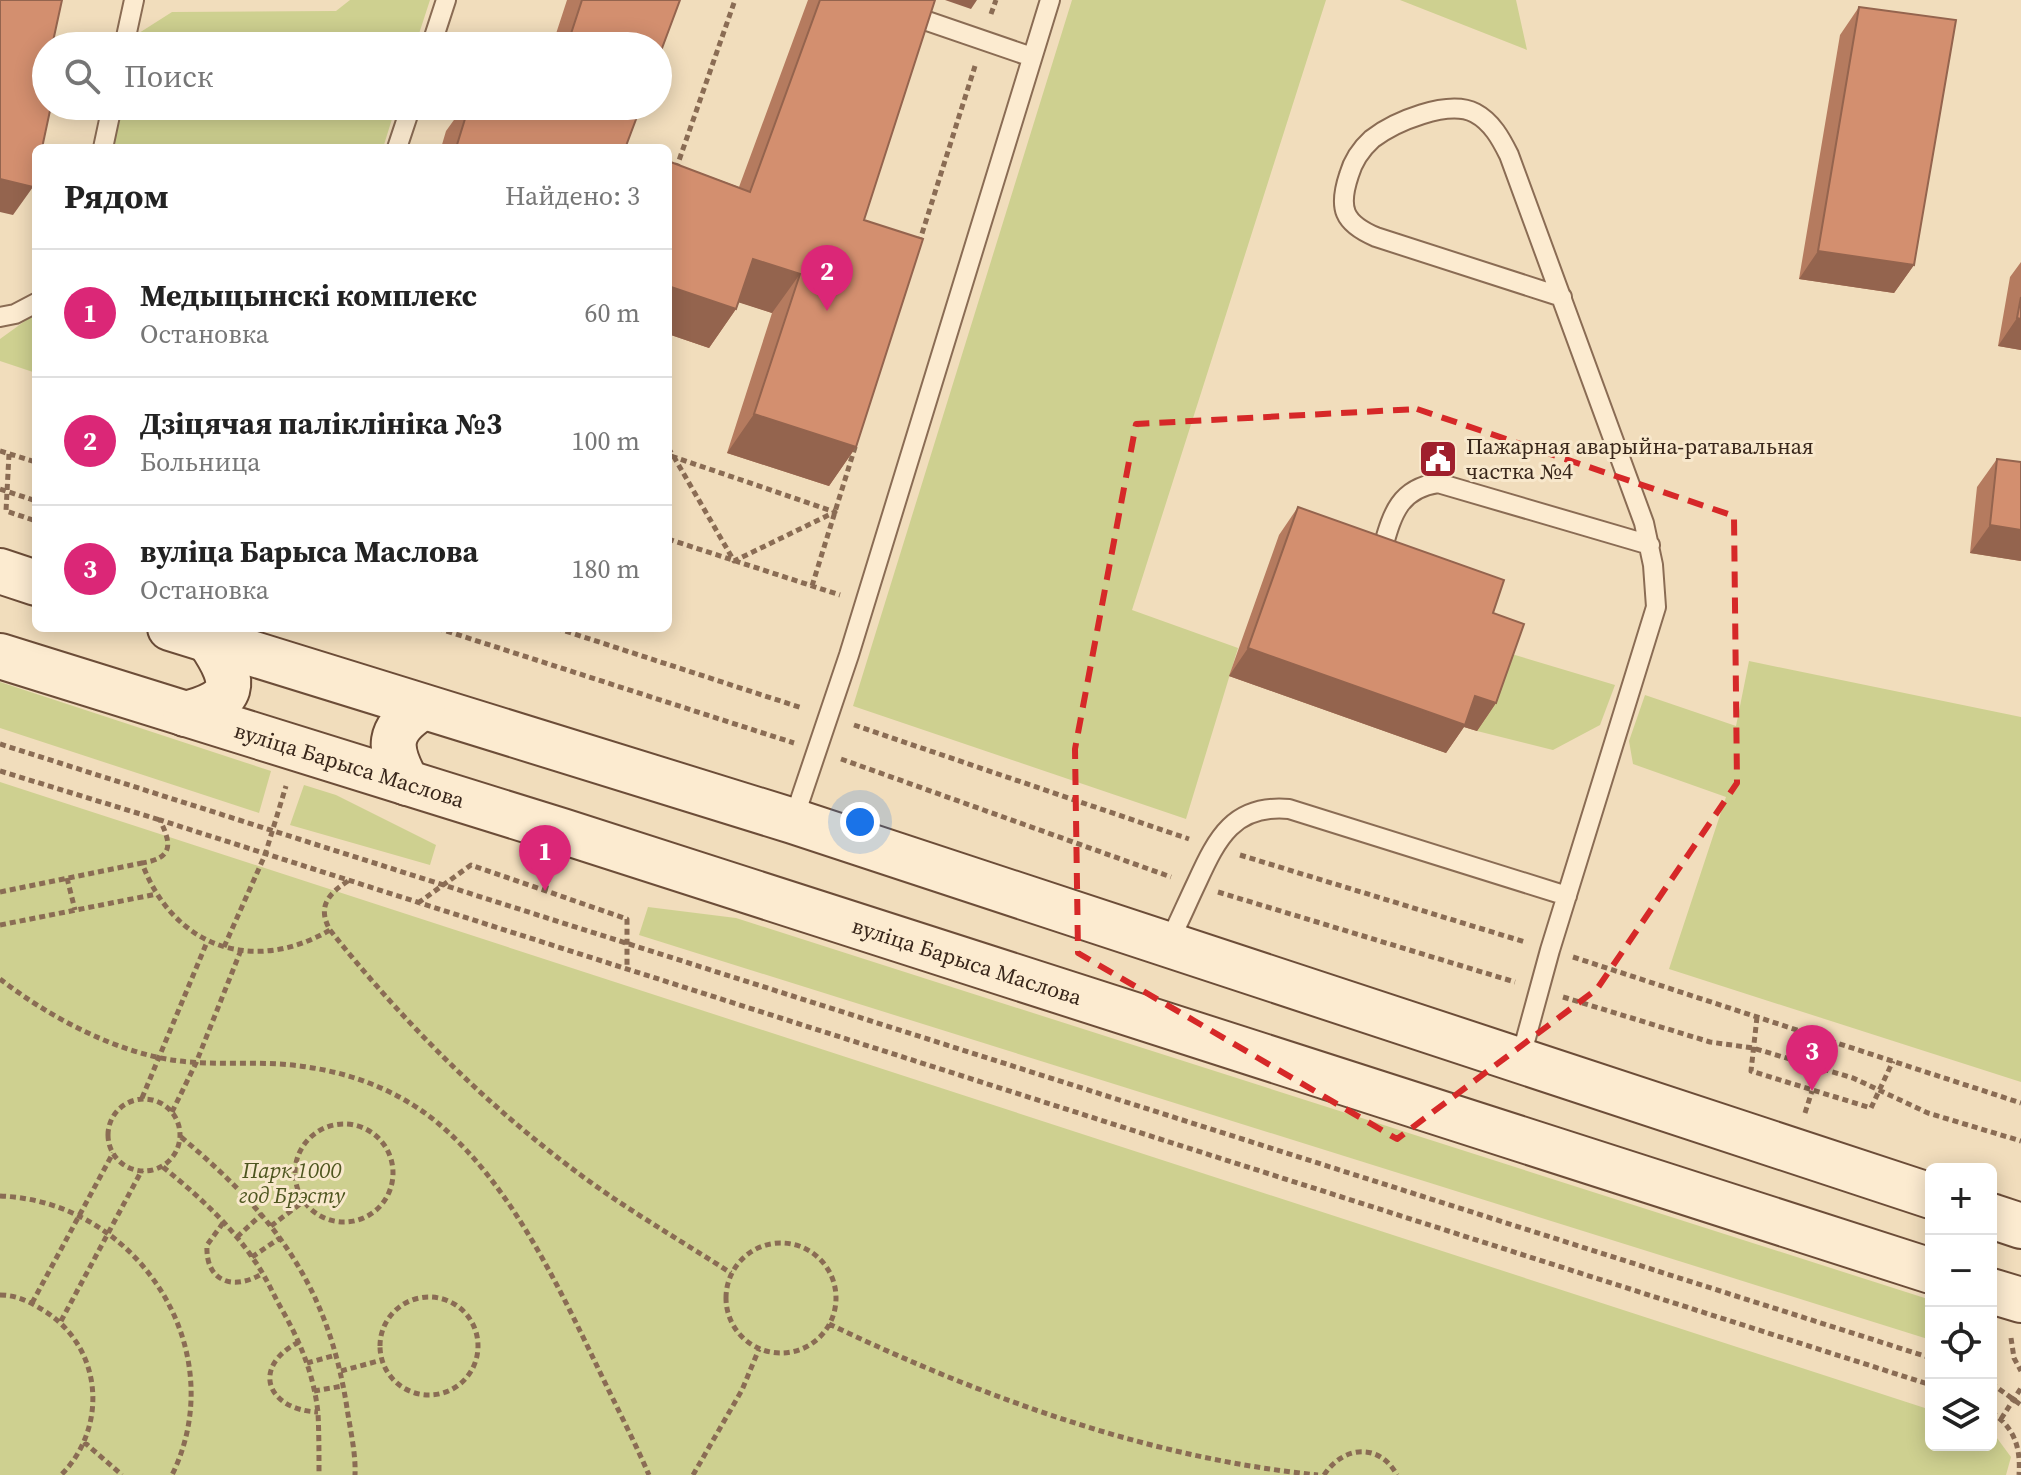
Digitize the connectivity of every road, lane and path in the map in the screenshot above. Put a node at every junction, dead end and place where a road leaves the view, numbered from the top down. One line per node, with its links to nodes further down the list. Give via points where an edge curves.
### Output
1 (134, 0): 7 (lane)
2 (446, 0): 8 (lane)
3 (735, 0): 15 (path)
4 (866, 0): 9 (lane)
5 (996, 0): 9 (path)
6 (1050, 0): 10 (lane)
7 (127, 32)
8 (436, 32)
9 (983, 40): 10 (lane); 16 (path)
10 (1032, 57): 38 (lane)
11 (109, 120): 13 (lane)
12 (406, 120): 14 (lane)
13 (104, 144)
14 (398, 144)
15 (673, 179)
16 (916, 253)
17 (1562, 297): 17 (lane, via 1509,155 1485,120 1455,107 1432,111 1381,133 1360,152 1343,203 1358,229); 32 (lane)
18 (32, 305): 19 (lane)
19 (0, 317)
20 (859, 436): 29 (path)
21 (0, 451): 22 (path)
22 (9, 454): 25 (path); 27 (path)
23 (672, 456): 29 (path)
24 (672, 458): 34 (path)
25 (32, 461)
26 (0, 489): 27 (path)
27 (7, 491): 28 (path); 30 (path, via 6,511)
28 (32, 500)
29 (835, 512): 34 (path); 37 (path)
30 (32, 520)
31 (672, 540): 34 (path)
32 (1650, 545): 33 (lane, via 1438,483 1415,489 1399,505); 62 (lane, via 1656,607)
33 (1380, 557)
34 (734, 561): 37 (path)
35 (0, 571): 36 (main road)
36 (32, 582)
37 (812, 586): 38 (path)
38 (864, 603): 46 (lane)
39 (181, 632): 42 (main road)
40 (449, 632): 48 (path)
41 (568, 632): 46 (path)
42 (210, 642): 44 (main road); 45 (main road, via 228,672 228,687 223,699 209,708)
43 (0, 656): 45 (main road, вуліца Барыса Маслова)
44 (423, 707): 50 (main road, via 406,717 392,746); 52 (main road)
45 (185, 714): 50 (main road, вуліца Барыса Маслова)
46 (829, 716): 48 (lane); 53 (path)
47 (0, 744): 58 (path)
48 (818, 751): 52 (lane); 59 (path)
49 (0, 771): 51 (path)
50 (407, 783): 104 (main road, вуліца Барыса Маслова)
51 (160, 820): 54 (path); 55 (path, via 166,852)
52 (793, 821): 69 (main road)
53 (1213, 847): 59 (lane); 62 (lane, via 1248,814 1289,809); 72 (path)
54 (265, 855): 57 (path); 70 (path)
55 (142, 863): 56 (path); 61 (path)
56 (67, 878): 60 (path); 64 (path)
57 (348, 881): 63 (path); 66 (path, via 325,902)
58 (441, 886): 63 (path); 68 (path); 68 (path, via 471,865 627,919)
59 (1195, 886): 69 (lane); 75 (path)
60 (0, 892)
61 (157, 894): 64 (path); 67 (path, via 169,912)
62 (1567, 896): 72 (lane)
63 (418, 903): 73 (path)
64 (75, 910): 65 (path)
65 (0, 925)
66 (330, 930): 71 (path, via 285,950); 106 (path, via 422,1036 493,1104 611,1197)
67 (207, 942): 70 (path); 78 (path)
68 (627, 945): 73 (path); 116 (path)
69 (1168, 945): 79 (main road)
70 (224, 947): 71 (path)
71 (241, 950): 81 (path)
72 (1550, 950): 75 (lane); 76 (path)
73 (627, 970): 120 (path)
74 (0, 979): 78 (path, via 59,1019)
75 (1540, 990): 77 (path, via 1710,1042); 79 (lane)
76 (1757, 1017): 77 (path); 80 (path)
77 (1753, 1048): 82 (path); 82 (path, via 1751,1071 1871,1108)
78 (160, 1058): 81 (path); 83 (path)
79 (1520, 1061): 91 (main road)
80 (1893, 1061): 82 (path); 84 (path)
81 (196, 1063): 85 (path); 136 (path, via 260,1062 335,1072 387,1090 438,1123 481,1167 542,1258)
82 (1880, 1090): 87 (path, via 1928,1113)
83 (142, 1098): 85 (path, via 156,1100); 88 (path, via 116,1110 107,1137)
84 (2021, 1103)
85 (172, 1112): 86 (path)
86 (181, 1137): 89 (path); 94 (path)
87 (2021, 1141)
88 (113, 1153): 90 (path, via 120,1162); 95 (path)
89 (163, 1167): 90 (path); 97 (path)
90 (142, 1170): 100 (path)
91 (1925, 1194)
92 (0, 1196): 95 (path, via 56,1206)
93 (304, 1201): 93 (path, via 314,1212 343,1222 372,1213 383,1203 393,1173 384,1145 359,1126 329,1126 315,1132 297,1157 297,1187); 98 (path)
94 (262, 1214): 98 (path); 101 (path)
95 (79, 1216): 100 (path); 110 (path)
96 (1997, 1218): 99 (main road)
97 (223, 1223): 101 (path); 105 (path, via 207,1245 213,1272 229,1283)
98 (271, 1226): 102 (path)
99 (2021, 1226)
100 (108, 1235): 111 (path); 133 (path, via 136,1255 154,1277 182,1335 191,1400)
101 (237, 1237): 103 (path)
102 (280, 1238): 103 (path); 115 (path, via 315,1297)
103 (252, 1257): 105 (path)
104 (1925, 1269)
105 (263, 1273): 113 (path)
106 (731, 1273): 112 (path, via 749,1254 772,1244 806,1249 830,1274 835,1290); 114 (path, via 726,1289 731,1323)
107 (1997, 1293): 109 (main road)
108 (0, 1295): 110 (path)
109 (2021, 1300)
110 (32, 1303): 111 (path)
111 (61, 1321): 130 (path, via 81,1349 93,1382 94,1406)
112 (829, 1324): 114 (path, via 805,1348 788,1353); 138 (path, via 949,1378 1093,1427 1268,1470)
113 (299, 1342): 118 (path); 127 (path, via 276,1358 270,1385 289,1408)
114 (759, 1349): 137 (path)
115 (336, 1355): 118 (path); 119 (path)
116 (1925, 1356)
117 (382, 1360): 117 (path, via 399,1385 428,1395 443,1393 457,1386 475,1362 476,1331 458,1306 429,1296 414,1299 389,1316 379,1345); 119 (path)
118 (307, 1363): 124 (path)
119 (341, 1371): 121 (path)
120 (1925, 1383)
121 (343, 1386): 124 (path); 135 (path)
122 (1997, 1387): 125 (path)
123 (2021, 1388): 125 (path)
124 (314, 1391): 127 (path)
125 (2014, 1399): 126 (path); 129 (path)
126 (2021, 1405)
127 (318, 1412): 134 (path)
128 (1997, 1416): 129 (path)
129 (2001, 1419): 141 (path, via 2020,1447)
130 (84, 1442): 131 (path); 132 (path)
131 (63, 1474)
132 (122, 1475)
133 (172, 1475)
134 (319, 1475)
135 (355, 1475)
136 (649, 1475)
137 (693, 1475)
138 (1318, 1475)
139 (1324, 1475): 140 (path, via 1342,1456 1369,1452)
140 (1397, 1475)
141 (2019, 1475)

